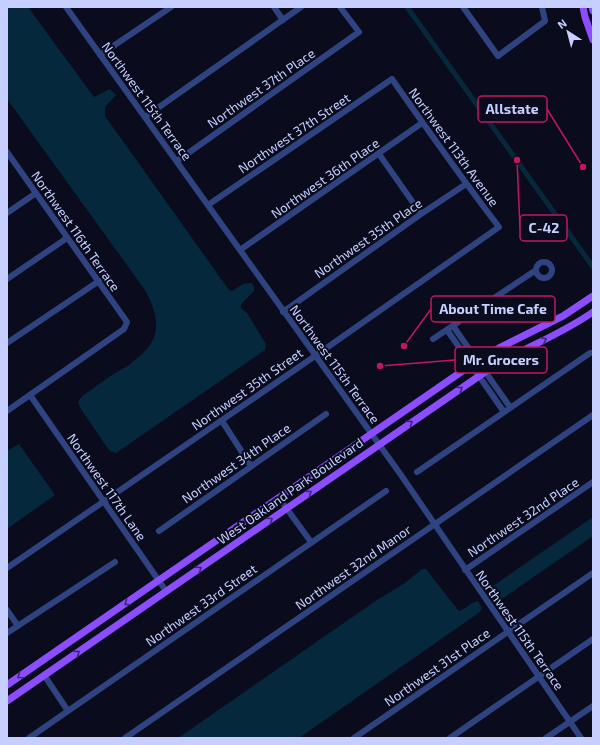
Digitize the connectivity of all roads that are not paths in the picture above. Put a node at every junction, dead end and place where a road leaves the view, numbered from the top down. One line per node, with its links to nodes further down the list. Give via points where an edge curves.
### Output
1 (75, 7): 10 (street)
2 (170, 7): 14 (street)
3 (274, 7): 12 (street)
4 (301, 7): 12 (street)
5 (340, 7): 20 (street, Northwest 37th Place, via 359,32)
6 (463, 7): 7 (street, via 498,56 545,21)
7 (542, 7)
8 (583, 7): 13 (main road)
9 (592, 7): 11 (main road)
10 (67, 9): 14 (street, Northwest 115th Terrace)
11 (593, 11)
12 (283, 20): 16 (street)
13 (593, 40)
14 (100, 55): 16 (street, Northwest 115th Terrace)
15 (392, 79): 17 (street, Northwest 113th Avenue); 23 (street, Northwest 37th Street)
16 (145, 117): 20 (street, Northwest 115th Terrace)
17 (422, 123): 19 (street, Northwest 36th Place); 21 (street, Northwest 113th Avenue)
18 (7, 152): 22 (street, Northwest 116th Terrace)
19 (379, 154): 25 (street); 28 (street, Northwest 36th Place)
20 (177, 161): 23 (street, Northwest 115th Terrace)
21 (466, 184): 25 (street, Northwest 35th Place); 26 (street, Northwest 113th Avenue)
22 (36, 193): 24 (street); 27 (street, Northwest 116th Terrace)
23 (208, 205): 28 (street, Northwest 115th Terrace)
24 (7, 213)
25 (421, 214): 33 (street, Northwest 35th Place)
26 (499, 227): 40 (street, Northwest 35th Street)
27 (67, 238): 30 (street); 31 (street, Northwest 116th Terrace)
28 (240, 250): 33 (street, Northwest 115th Terrace)
29 (536, 270): 35 (street)
30 (7, 279)
31 (99, 281): 38 (street); 43 (street, Northwest 116th Terrace, via 127,322 124,329)
32 (593, 296): 41 (main road, West Oakland Park Boulevard, via 563,316)
33 (283, 312): 40 (street, Northwest 115th Terrace)
34 (593, 312): 42 (main road, West Oakland Park Boulevard, one-way to 34)
35 (453, 326): 36 (street); 41 (street)
36 (447, 330): 37 (street); 41 (street)
37 (433, 339)
38 (7, 343)
39 (590, 353): 44 (street)
40 (315, 356): 49 (street, Northwest 35th Street); 50 (street, Northwest 115th Terrace)
41 (474, 363): 42 (street); 50 (main road, West Oakland Park Boulevard)
42 (482, 374): 44 (street); 46 (street); 51 (main road, West Oakland Park Boulevard, one-way to 42)
43 (30, 395): 45 (street); 57 (street, Northwest 117th Lane)
44 (510, 408): 46 (street)
45 (7, 411)
46 (504, 412): 53 (street)
47 (326, 414): 52 (street, Northwest 34th Place)
48 (593, 415): 59 (street, Northwest 32nd Manor)
49 (222, 421): 52 (street); 57 (street, Northwest 35th Street)
50 (371, 434): 51 (street, Northwest 115th Terrace); 56 (main road, West Oakland Park Boulevard)
51 (379, 444): 58 (main road, West Oakland Park Boulevard, one-way to 51); 59 (street, Northwest 115th Terrace)
52 (251, 466): 60 (street, Northwest 34th Place)
53 (417, 472)
54 (593, 482): 64 (street, Northwest 32nd Place)
55 (386, 491): 61 (street, Northwest 33rd Street)
56 (279, 498): 58 (street); 66 (main road, West Oakland Park Boulevard)
57 (104, 502): 63 (street, Northwest 35th Street); 66 (street, Northwest 117th Lane)
58 (287, 508): 61 (street); 67 (main road, West Oakland Park Boulevard, one-way to 58)
59 (435, 524): 64 (street, Northwest 115th Terrace); 81 (street, Northwest 32nd Manor)
60 (159, 531)
61 (311, 542): 78 (street, Northwest 33rd Street)
62 (115, 562): 69 (street)
63 (7, 568)
64 (465, 570): 70 (street, Northwest 115th Terrace)
65 (593, 573): 70 (street, Northwest 31st Place)
66 (159, 581): 67 (street, Northwest 117th Lane); 75 (main road, West Oakland Park Boulevard, one-way to 75)
67 (166, 591): 73 (main road, West Oakland Park Boulevard, one-way to 67)
68 (7, 610): 69 (street)
69 (18, 626): 71 (street)
70 (508, 631): 74 (street, Northwest 115th Terrace); 82 (street, Northwest 31st Place)
71 (7, 633)
72 (593, 639): 74 (street)
73 (44, 675): 76 (main road, West Oakland Park Boulevard); 78 (street)
74 (539, 676): 79 (street, Northwest 115th Terrace); 83 (street)
75 (7, 685)
76 (7, 701)
77 (593, 706): 79 (street)
78 (68, 711): 80 (street, Northwest 33rd Street)
79 (570, 722): 84 (street); 85 (street, Northwest 115th Terrace)
80 (29, 738)
81 (125, 738)
82 (354, 738)
83 (450, 738)
84 (546, 738)
85 (581, 738)

